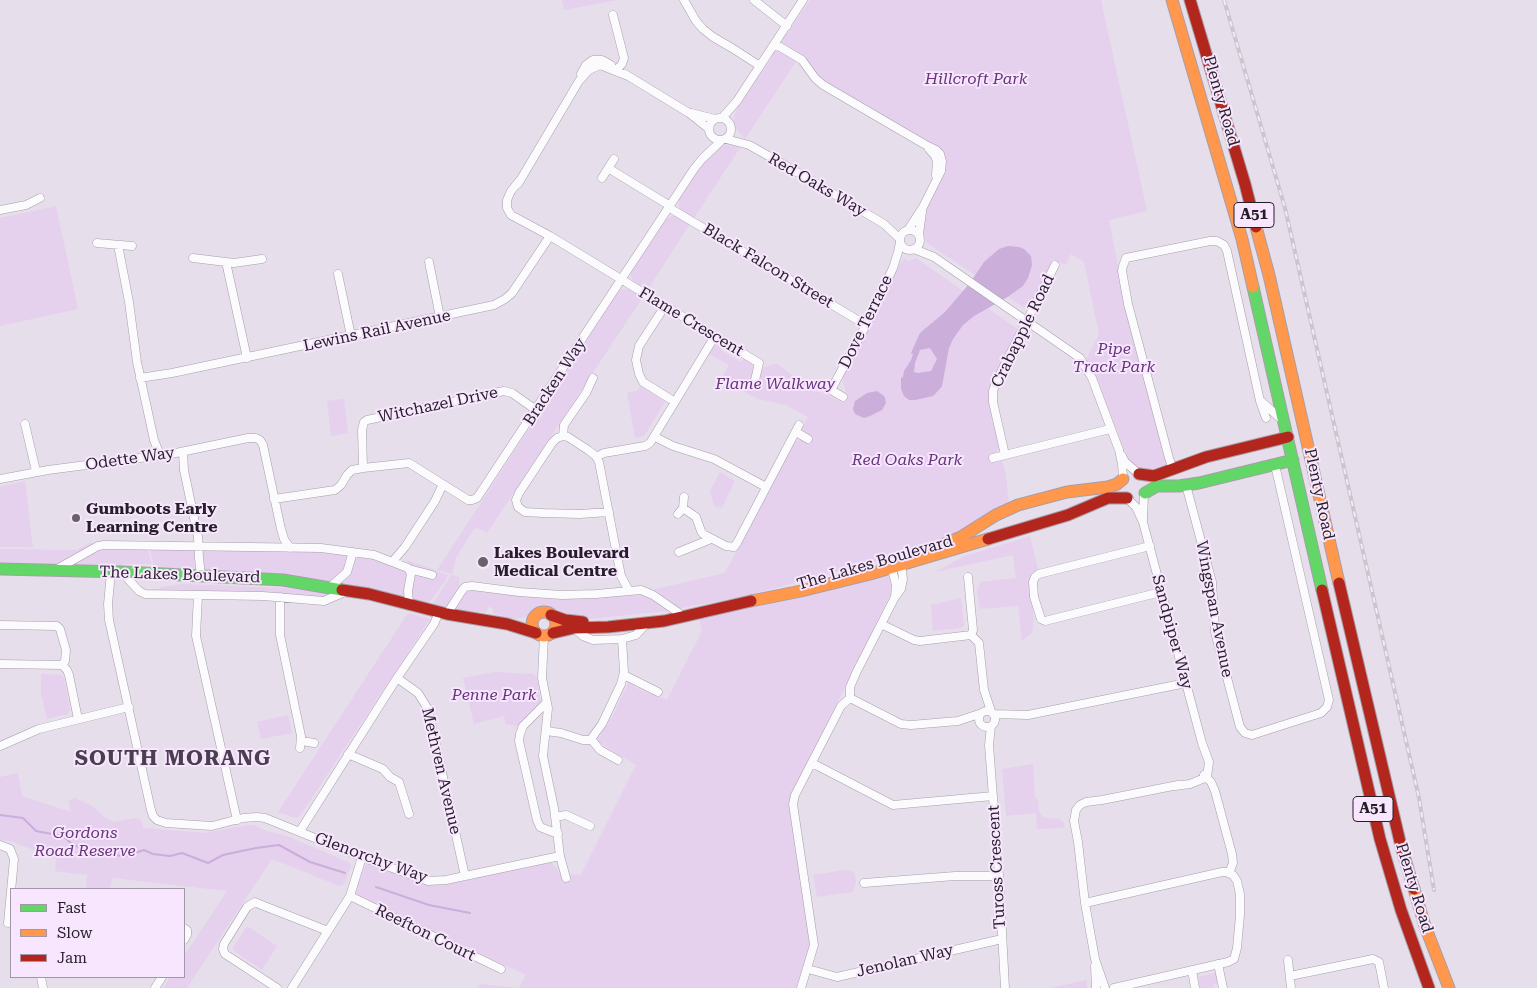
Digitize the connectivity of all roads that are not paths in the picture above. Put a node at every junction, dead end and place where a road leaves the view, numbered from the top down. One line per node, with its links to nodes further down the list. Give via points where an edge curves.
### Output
1 (684, 0): 9 (street, via 703,29)
2 (754, 0): 7 (street)
3 (803, 0): 7 (street)
4 (1172, 0): 59 (main road, Plenty Road / A51, via 1242,239)
5 (1190, 0): 62 (main road, Plenty Road / A51, via 1246,184)
6 (614, 15): 10 (street, via 619,42)
7 (787, 26): 8 (street)
8 (775, 44): 9 (street); 24 (street, via 802,60 824,85 940,154 940,166)
9 (760, 66): 11 (street)
10 (616, 69): 12 (street); 28 (street, Flame Crescent, via 596,66 578,80 508,196 507,208 511,215)
11 (737, 101): 13 (street); 14 (street)
12 (689, 113): 13 (street); 15 (street)
13 (719, 118): 14 (street); 15 (street, via 710,123)
14 (730, 126): 16 (street, via 731,133); 17 (street, Red Oaks Way)
15 (709, 131): 16 (street, via 714,139); 19 (street, Bracken Way)
16 (723, 140): 17 (street, Red Oaks Way); 19 (street, Bracken Way)
17 (750, 145): 26 (street, Red Oaks Way)
18 (614, 159): 20 (street)
19 (702, 159): 23 (street, Bracken Way)
20 (608, 168): 21 (street); 23 (street, Black Falcon Street)
21 (602, 178)
22 (40, 198): 25 (street, via 26,205)
23 (670, 207): 43 (street, Bracken Way); 47 (street, Black Falcon Street)
24 (923, 207): 27 (street); 29 (street)
25 (0, 210)
26 (884, 224): 27 (street, Red Oaks Way); 30 (street, Red Oaks Way)
27 (907, 230): 29 (street, via 914,230); 30 (street, via 902,233)
28 (550, 236): 43 (street, Flame Crescent); 45 (street, Lewins Rail Avenue, via 505,299 489,307)
29 (920, 237): 34 (street, via 918,246); 35 (street)
30 (900, 241): 34 (street, via 903,247); 41 (street, Dove Terrace)
31 (97, 243): 32 (street)
32 (118, 245): 33 (street); 52 (street)
33 (132, 246)
34 (911, 250): 35 (street); 41 (street, Dove Terrace)
35 (934, 257): 46 (street)
36 (193, 258): 38 (street)
37 (262, 259): 38 (street)
38 (226, 262): 50 (street)
39 (428, 262): 45 (street)
40 (1054, 265): 46 (street, Crabapple Road)
41 (893, 268): 47 (street, Dove Terrace)
42 (338, 274): 48 (street)
43 (622, 280): 44 (street, Flame Crescent); 57 (street, Bracken Way)
44 (665, 306): 49 (street, Flame Crescent); 56 (street, via 639,346 636,360 643,382)
45 (440, 318): 48 (street, Lewins Rail Avenue)
46 (1026, 322): 61 (street, via 1056,342 1077,362 1095,389); 69 (street, Crabapple Road, via 993,390)
47 (866, 325): 54 (street, Dove Terrace, via 831,390)
48 (351, 336): 50 (street, Lewins Rail Avenue)
49 (715, 336): 53 (street, Flame Crescent, via 764,363); 56 (street)
50 (247, 358): 52 (street, Lewins Rail Avenue)
51 (594, 378): 63 (street, via 564,426)
52 (141, 380): 70 (street)
53 (755, 380)
54 (842, 397)
55 (1260, 401): 58 (street); 59 (street); 77 (street, via 1224,245 1210,241 1126,258 1124,285 1133,327)
56 (675, 402): 64 (street)
57 (536, 410): 76 (street, Witchazel Drive, via 504,391 372,418 364,422 362,430); 83 (street, Bracken Way, via 477,498 468,500)
58 (1266, 418)
59 (1284, 421): 65 (main road, Plenty Road / A51)
60 (25, 424): 78 (street)
61 (1110, 429): 67 (street); 69 (street)
62 (1306, 434): 65 (main road); 71 (main road, Plenty Road / A51)
63 (563, 436): 73 (street); 89 (street, via 552,443 519,493 518,507 525,512 543,514)
64 (655, 437): 73 (street, via 644,446); 84 (street, via 714,459)
65 (1288, 437): 74 (main road, Plenty Road / A51); 77 (main road)
66 (808, 439): 84 (street, via 797,428)
67 (1119, 450): 79 (street, via 1125,462); 81 (street)
68 (180, 452): 70 (street, Odette Way); 88 (street, Odette Way, via 256,438 263,445); 95 (street)
69 (1005, 455): 72 (street)
70 (157, 456): 78 (street, Odette Way)
71 (1311, 456): 74 (main road); 200 (main road, Plenty Road / A51, via 1401,846 1425,926)
72 (993, 458)
73 (598, 459): 89 (street)
74 (1293, 460): 75 (main road); 199 (main road, Plenty Road / A51, via 1380,839)
75 (1274, 465): 82 (main road); 82 (street, Wingspan Avenue, via 1328,700 1322,713 1252,735 1240,727 1215,632 1212,582)
76 (363, 468): 83 (street, Bracken Way, via 409,462); 88 (street, via 352,470 335,490)
77 (1173, 469): 79 (main road, via 1154,476); 82 (main road)
78 (36, 472): 80 (street, Odette Way)
79 (1139, 474): 81 (main road, via 1130,474); 85 (main road, via 1146,480)
80 (0, 479)
81 (1123, 479): 87 (main road, via 1120,487); 90 (main road, The Lakes Boulevard, via 1108,487 1067,492 1018,505)
82 (1186, 485): 85 (main road, via 1157,486)
83 (446, 486): 101 (street)
84 (766, 487): 94 (street, via 735,546 730,548)
85 (1145, 494): 87 (main road, via 1139,499); 91 (street, Sandpiper Way)
86 (684, 497): 94 (street, via 681,511 696,516 700,532)
87 (1127, 498): 91 (street, Sandpiper Way); 93 (main road, The Lakes Boulevard, via 1108,498 1079,512)
88 (274, 499): 92 (street)
89 (609, 512): 109 (street)
90 (987, 520): 93 (main road, via 990,531); 102 (main road, The Lakes Boulevard, via 961,538)
91 (1143, 522): 96 (street, Sandpiper Way)
92 (280, 529): 97 (street, via 278,542); 98 (street)
93 (1003, 534): 102 (main road, The Lakes Boulevard)
94 (711, 539): 100 (street)
95 (199, 546): 97 (street, The Lakes Boulevard); 105 (street, The Lakes Boulevard, via 101,545); 107 (street)
96 (1150, 546): 118 (street, Sandpiper Way); 118 (street, via 1039,574 1032,582 1034,597 1041,619 1046,620)
97 (271, 547): 98 (street, The Lakes Boulevard)
98 (290, 548): 99 (street, The Lakes Boulevard)
99 (353, 552): 101 (street, The Lakes Boulevard); 114 (street, via 347,572)
100 (679, 552)
101 (397, 563): 104 (street, The Lakes Boulevard)
102 (895, 563): 122 (main road, The Lakes Boulevard); 129 (street, via 903,574 903,584)
103 (0, 569): 105 (main road, The Lakes Boulevard)
104 (409, 569): 108 (street, The Lakes Boulevard); 121 (street, via 412,574)
105 (53, 571): 106 (main road, The Lakes Boulevard)
106 (111, 575): 107 (main road, The Lakes Boulevard); 110 (main road, The Lakes Boulevard); 112 (main road, The Lakes Boulevard); 144 (street, via 109,620)
107 (198, 575): 113 (main road, The Lakes Boulevard)
108 (432, 575)
109 (622, 576): 116 (street); 117 (street)
110 (0, 577)
111 (968, 577): 133 (street)
112 (128, 579): 113 (main road, The Lakes Boulevard); 119 (street, The Lakes Boulevard, via 145,594)
113 (307, 584): 114 (main road, The Lakes Boulevard)
114 (330, 587): 115 (main road, The Lakes Boulevard)
115 (349, 590): 120 (street, The Lakes Boulevard, via 324,601); 121 (main road, The Lakes Boulevard)
116 (629, 591): 117 (street); 124 (street, via 645,590)
117 (618, 592): 123 (street, via 542,594 472,586 465,587)
118 (1161, 592): 139 (street, Sandpiper Way)
119 (198, 595): 120 (street, The Lakes Boulevard); 162 (street, via 196,636)
120 (280, 597): 153 (street, via 280,635 301,744)
121 (409, 604): 123 (main road, The Lakes Boulevard)
122 (712, 609): 124 (main road, The Lakes Boulevard); 127 (main road, The Lakes Boulevard)
123 (439, 612): 128 (main road, The Lakes Boulevard); 138 (street, Glenorchy Way)
124 (679, 613): 125 (main road, The Lakes Boulevard, via 588,622)
125 (551, 615): 126 (main road, via 541,613); 132 (main road, via 556,622 555,630)
126 (535, 617): 128 (main road, The Lakes Boulevard); 132 (main road, via 532,623 534,630)
127 (647, 623): 131 (main road, The Lakes Boulevard); 134 (street, The Lakes Boulevard, via 636,635)
128 (507, 624): 132 (main road, The Lakes Boulevard)
129 (881, 624): 133 (street, via 914,640); 142 (street, via 850,687)
130 (0, 625): 136 (street, via 57,626 66,650)
131 (574, 628): 132 (main road, The Lakes Boulevard); 134 (street, The Lakes Boulevard, via 593,640)
132 (544, 634): 143 (street, via 542,678)
133 (971, 635): 140 (street, via 980,643)
134 (622, 639): 137 (street)
135 (0, 664): 136 (street)
136 (62, 665): 148 (street, via 70,675)
137 (624, 675): 141 (street); 152 (street, via 602,724)
138 (397, 678): 155 (street, Glenorchy Way); 170 (street, Methven Avenue, via 418,693 428,708)
139 (1186, 683): 147 (street); 158 (street, Sandpiper Way, via 1209,762)
140 (984, 690): 145 (street); 146 (street)
141 (658, 692)
142 (850, 698): 149 (street, via 901,724); 157 (street, via 841,706)
143 (546, 703): 151 (street); 165 (street, via 523,726 519,741 537,820 540,827)
144 (129, 708): 148 (street); 162 (street, Glenorchy Way, via 157,820 212,826)
145 (981, 713): 146 (street, via 986,710); 149 (street); 150 (street, via 978,720)
146 (992, 713): 147 (street); 150 (street, via 995,718)
147 (1015, 716): 150 (street)
148 (78, 719): 154 (street, via 39,729)
149 (958, 721): 150 (street)
150 (987, 725): 159 (street, Tuross Crescent)
151 (546, 731): 152 (street); 161 (street, via 543,756)
152 (591, 739): 156 (street, via 600,750)
153 (314, 743)
154 (0, 746)
155 (348, 754): 160 (street, via 383,769 399,782); 164 (street, Glenorchy Way)
156 (618, 760)
157 (812, 763): 159 (street, via 893,805); 185 (street, via 793,804 814,945)
158 (1205, 775): 169 (street, via 1215,791 1232,854); 177 (street, via 1190,784 1102,800 1077,812)
159 (993, 796): 171 (street, Tuross Crescent)
160 (409, 814)
161 (555, 817): 163 (street, via 566,815); 165 (street)
162 (237, 820): 164 (street, Glenorchy Way, via 265,818)
163 (590, 826)
164 (300, 831): 168 (street, Glenorchy Way)
165 (558, 834): 167 (street)
166 (0, 846): 174 (street, via 10,849 14,859)
167 (560, 856): 170 (street, Glenorchy Way); 172 (street)
168 (362, 857): 170 (street, Glenorchy Way, via 428,881); 176 (street)
169 (1229, 873): 177 (street); 183 (street, via 1238,886 1240,929 1234,959)
170 (465, 876)
171 (999, 876): 173 (street); 180 (street, Tuross Crescent)
172 (566, 878)
173 (864, 882)
174 (10, 888)
175 (10, 892): 178 (street)
176 (350, 896): 179 (street); 184 (street, Reefton Court)
177 (1085, 903): 181 (street)
178 (6, 924)
179 (328, 931): 188 (street, via 255,902 247,907 223,949 225,954); 189 (street)
180 (1002, 939): 185 (street, Jenolan Way, via 837,977); 191 (street, Tuross Crescent)
181 (1095, 959): 192 (street); 193 (street)
182 (1288, 960): 187 (street)
183 (1218, 964): 186 (street); 196 (street)
184 (500, 969)
185 (808, 969): 190 (street)
186 (1192, 970): 194 (street); 195 (street)
187 (1290, 976): 197 (street); 198 (street, via 1373,958 1379,962)
188 (277, 988)
189 (292, 988)
190 (801, 988)
191 (1005, 988)
192 (1096, 988)
193 (1105, 988)
194 (1114, 988)
195 (1195, 988)
196 (1223, 988)
197 (1291, 988)
198 (1384, 988)
199 (1429, 988)
200 (1449, 988)

